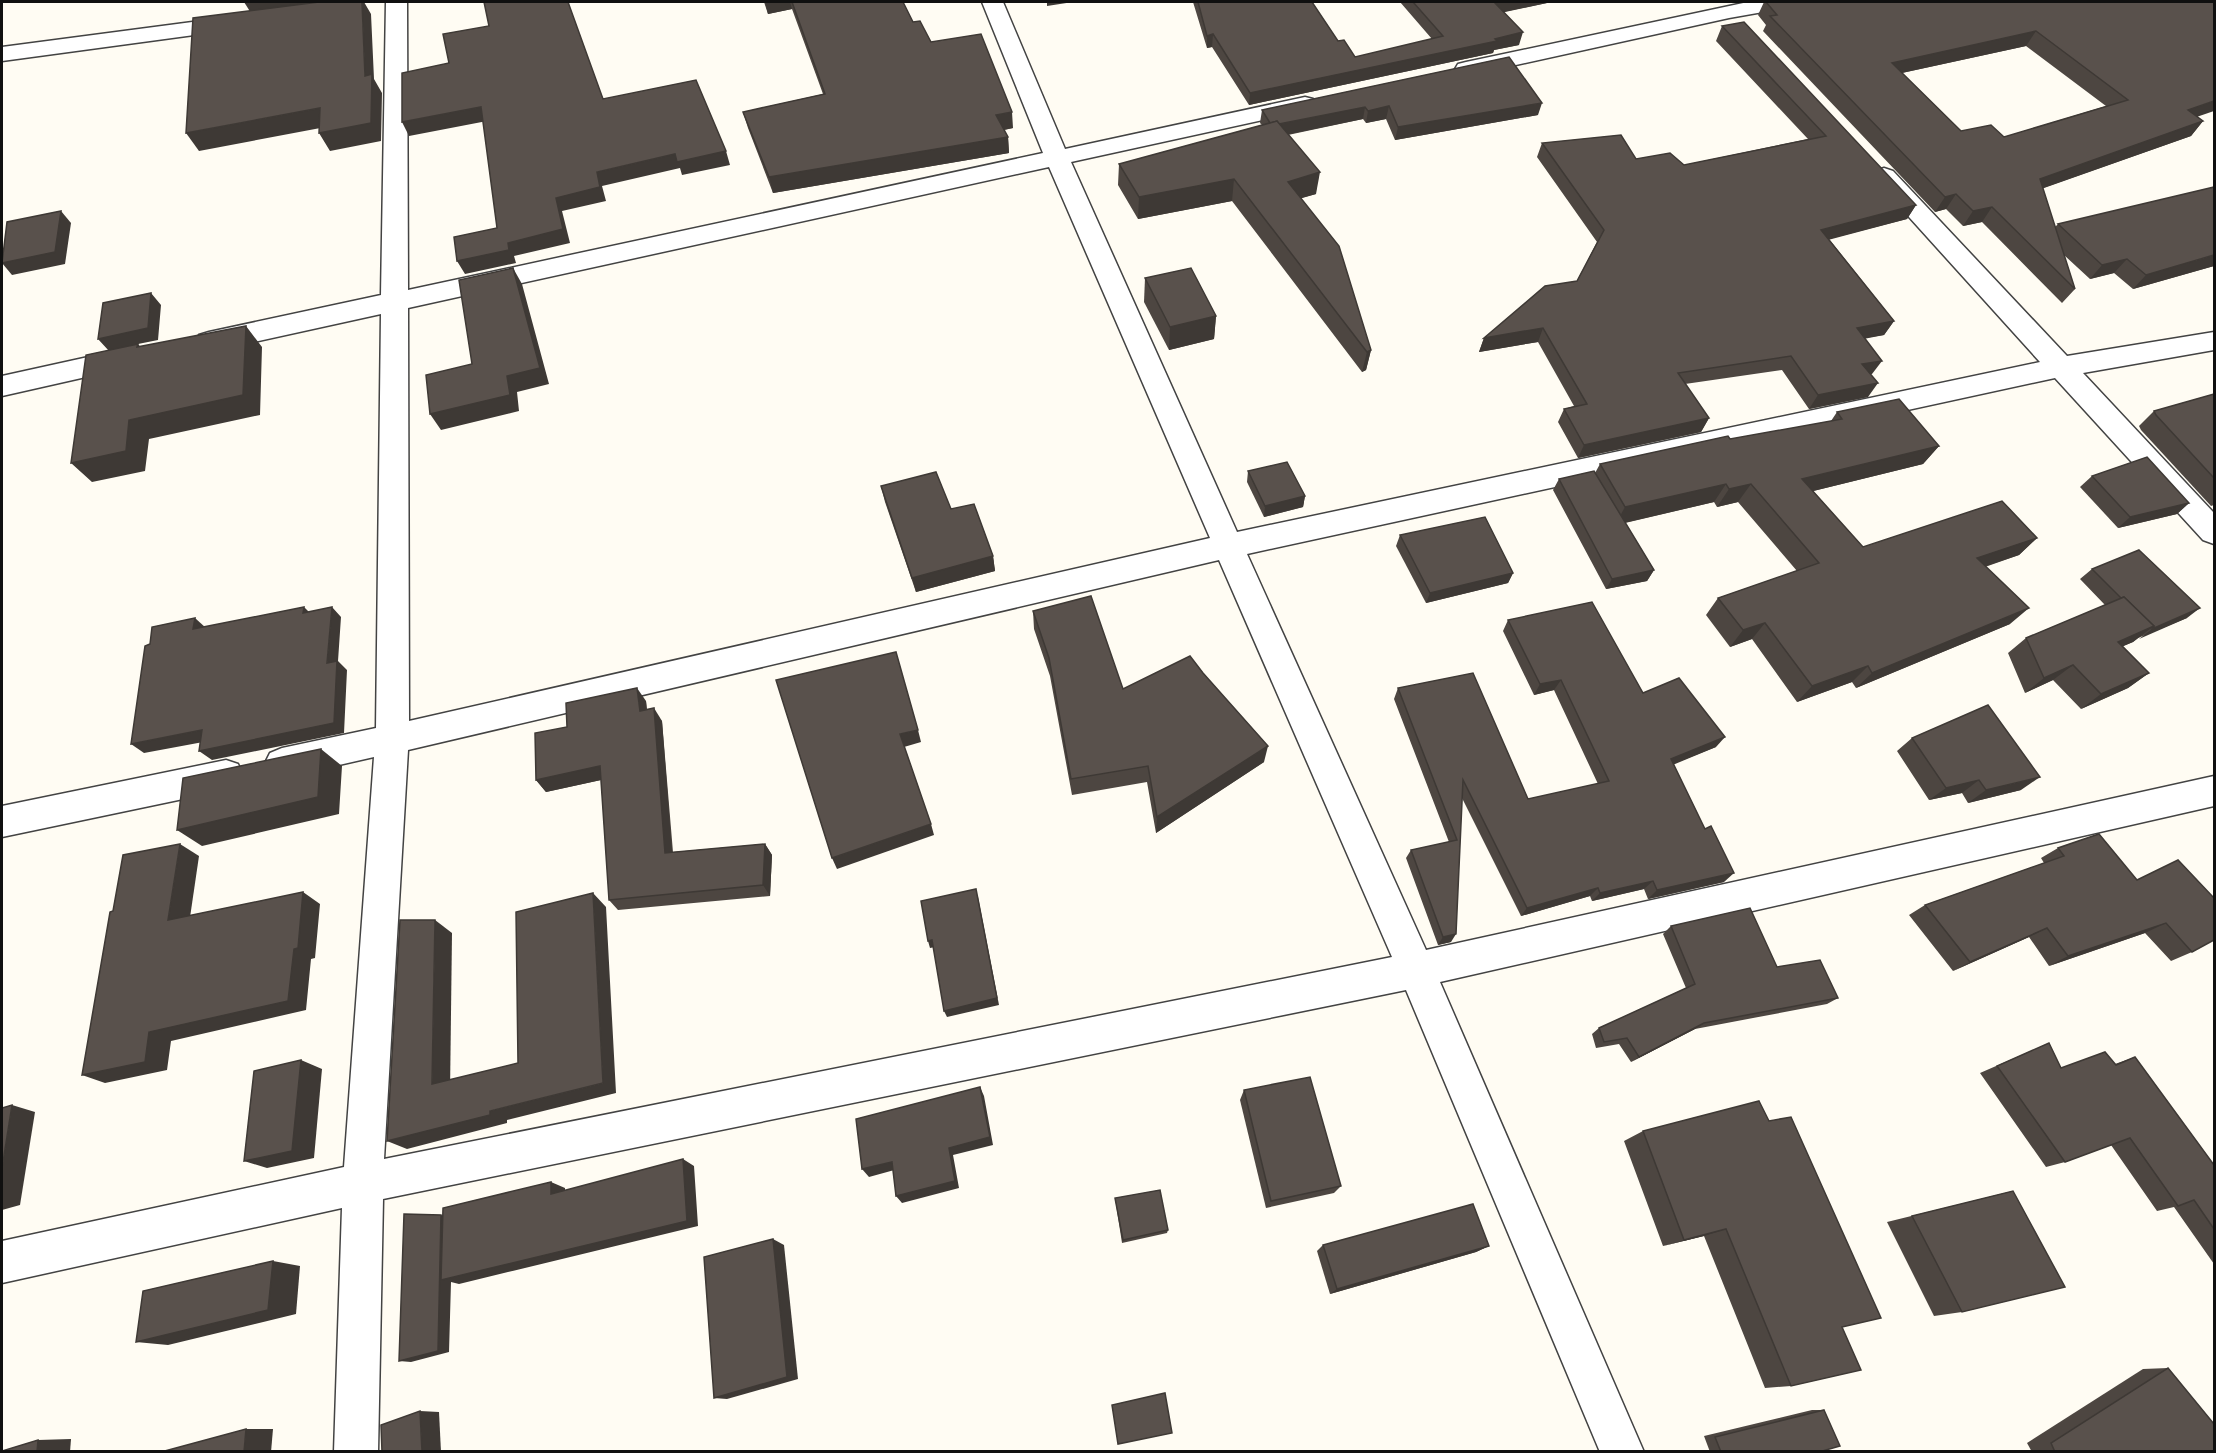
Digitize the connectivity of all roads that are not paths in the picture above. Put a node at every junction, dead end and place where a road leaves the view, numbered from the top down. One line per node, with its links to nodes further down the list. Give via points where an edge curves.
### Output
1 (391, 2): 11 (street)
2 (992, 2): 9 (street)
3 (1785, 2): 4 (street)
4 (1732, 14): 7 (street)
5 (257, 20): 6 (street)
6 (2, 54)
7 (1439, 75)
8 (1323, 100): 9 (street)
9 (1057, 159): 11 (street); 18 (street)
10 (1868, 159): 15 (street)
11 (396, 302): 13 (street); 19 (street)
12 (2214, 341): 15 (street)
13 (187, 346)
14 (152, 354): 16 (street)
15 (2064, 367): 17 (street); 18 (street)
16 (2, 386)
17 (2214, 532)
18 (1227, 546): 19 (street); 22 (street)
19 (392, 739): 21 (street); 23 (street)
20 (2214, 791): 22 (street)
21 (2, 822)
22 (1416, 970): 23 (street); 26 (street)
23 (363, 1183): 24 (street); 25 (street)
24 (2, 1262)
25 (356, 1452)
26 (1622, 1452)

